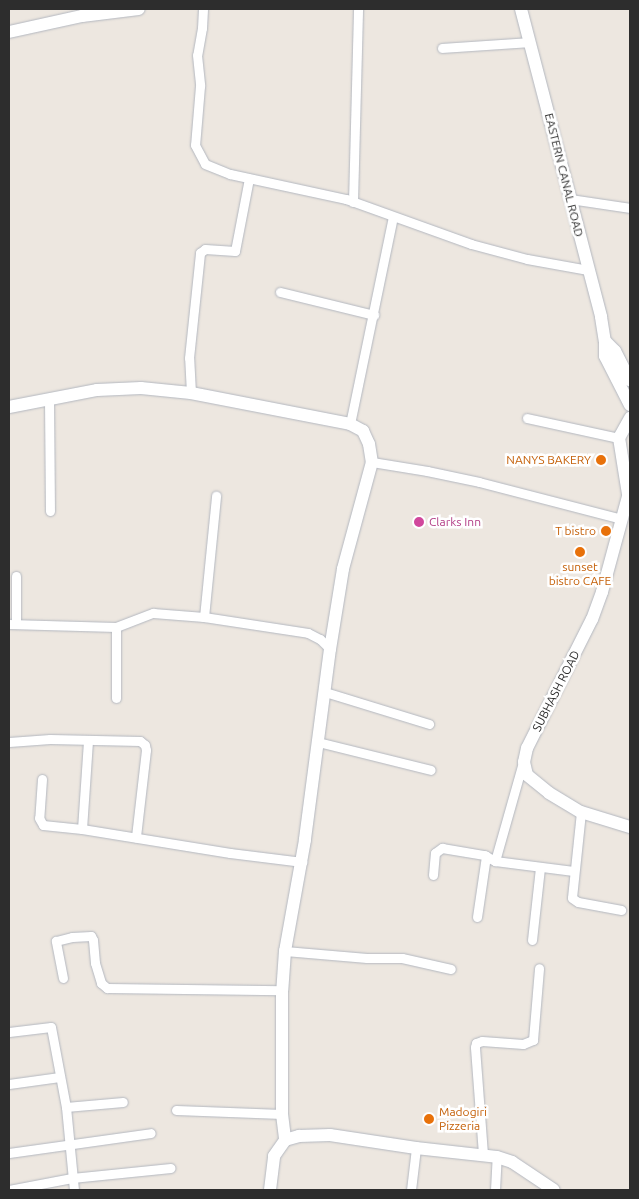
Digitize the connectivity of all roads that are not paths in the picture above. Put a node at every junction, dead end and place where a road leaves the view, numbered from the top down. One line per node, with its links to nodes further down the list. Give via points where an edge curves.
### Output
1 (139, 9): 5 (street)
2 (204, 9): 9 (street, via 197,55 200,86 195,145 199,156 210,167)
3 (358, 9): 11 (street)
4 (521, 9): 7 (street, EASTERN CANAL ROAD)
5 (84, 12): 6 (street)
6 (9, 32)
7 (530, 42): 8 (street); 10 (street, EASTERN CANAL ROAD)
8 (442, 48)
9 (248, 178): 11 (street); 19 (street, via 235,251 205,249 200,253 189,358)
10 (570, 199): 12 (street); 14 (street, EASTERN CANAL ROAD)
11 (353, 202): 13 (street)
12 (630, 208)
13 (393, 218): 14 (street, via 527,259); 16 (street)
14 (588, 270): 17 (street, EASTERN CANAL ROAD)
15 (280, 292): 16 (street)
16 (374, 315): 25 (street)
17 (606, 341): 18 (street, EASTERN CANAL ROAD); 21 (street, EASTERN CANAL ROAD, via 605,356)
18 (630, 380)
19 (191, 393): 20 (street, via 141,388 96,390); 25 (street)
20 (49, 399): 22 (street); 30 (street)
21 (630, 405)
22 (9, 407)
23 (527, 418): 26 (street)
24 (630, 418): 26 (street)
25 (350, 424): 27 (street, via 363,431)
26 (619, 438): 28 (street, SUBHASH ROAD)
27 (372, 462): 31 (street, via 479,482); 36 (street, via 343,569)
28 (629, 492): 31 (street, SUBHASH ROAD)
29 (216, 496): 33 (street)
30 (50, 511)
31 (622, 519): 43 (street, SUBHASH ROAD, via 592,619)
32 (16, 576): 34 (street)
33 (204, 617): 35 (street, via 153,613); 36 (street, via 308,633)
34 (13, 624): 35 (street)
35 (116, 627): 38 (street)
36 (330, 649): 37 (street)
37 (325, 692): 39 (street); 42 (street)
38 (116, 698)
39 (429, 724)
40 (88, 740): 41 (street); 48 (street); 49 (street, via 140,741 145,745)
41 (9, 742)
42 (318, 742): 44 (street); 52 (street)
43 (525, 756): 46 (street, via 524,769 530,779); 51 (street)
44 (431, 770)
45 (42, 779): 48 (street, via 42,825)
46 (581, 812): 47 (street); 54 (street)
47 (630, 827)
48 (82, 829): 49 (street)
49 (136, 837): 52 (street)
50 (486, 856): 51 (street); 55 (street, via 439,849 435,853); 57 (street)
51 (495, 861): 53 (street)
52 (302, 862): 59 (street)
53 (540, 867): 54 (street); 58 (street)
54 (573, 871): 56 (street, via 571,894 574,901)
55 (433, 875)
56 (622, 910)
57 (477, 917)
58 (532, 940)
59 (285, 951): 61 (street, via 402,958); 63 (street)
60 (539, 968): 76 (street, via 533,1040 523,1044 476,1043)
61 (451, 969)
62 (63, 978): 63 (street, via 56,941 90,936 101,982 107,988)
63 (282, 990): 70 (street)
64 (9, 1032): 65 (street, via 51,1027)
65 (60, 1077): 66 (street); 68 (street)
66 (9, 1084)
67 (123, 1102): 68 (street)
68 (66, 1107): 73 (street)
69 (176, 1110): 70 (street)
70 (282, 1114): 72 (street)
71 (151, 1133): 73 (street)
72 (285, 1140): 74 (street, via 298,1136 330,1135); 83 (street, via 274,1156)
73 (69, 1143): 75 (street); 79 (street)
74 (416, 1148): 76 (street); 84 (street)
75 (9, 1153)
76 (483, 1154): 77 (street)
77 (497, 1157): 80 (street, via 512,1162); 85 (street)
78 (170, 1168): 79 (street)
79 (72, 1178): 81 (street); 82 (street)
80 (550, 1189)
81 (9, 1190)
82 (74, 1190)
83 (270, 1190)
84 (411, 1190)
85 (495, 1190)

